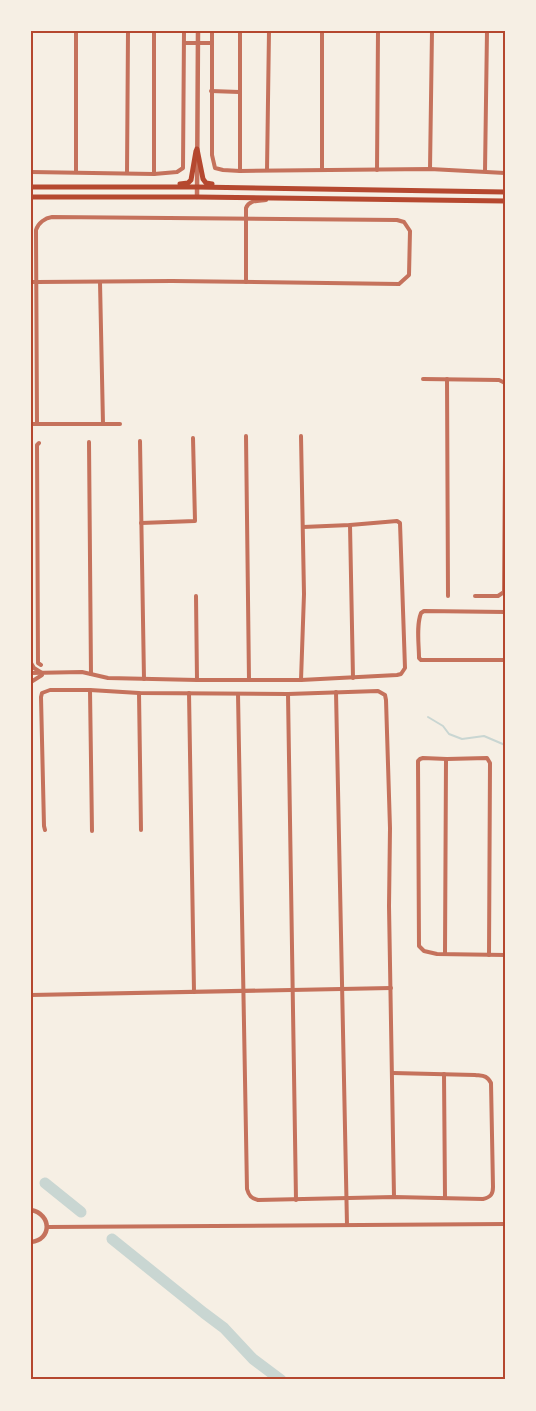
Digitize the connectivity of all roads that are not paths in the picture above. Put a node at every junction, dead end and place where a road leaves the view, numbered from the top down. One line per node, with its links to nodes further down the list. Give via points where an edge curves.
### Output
1 (76, 31): 26 (street)
2 (128, 31): 27 (street)
3 (154, 31): 29 (street)
4 (184, 31): 13 (street)
5 (198, 31): 14 (street)
6 (212, 31): 15 (street)
7 (240, 31): 17 (street)
8 (269, 31): 22 (street)
9 (322, 31): 19 (street)
10 (378, 31): 23 (street)
11 (432, 31): 20 (street)
12 (487, 31): 24 (street)
13 (184, 43): 14 (street); 29 (street, via 183,168 177,172)
14 (198, 43): 15 (street); 18 (street)
15 (212, 43): 16 (street)
16 (211, 91): 17 (street); 21 (street, via 215,168)
17 (239, 92): 21 (street)
18 (197, 149): 31 (main road, via 190,182); 32 (street); 33 (main road, via 206,183)
19 (322, 169): 22 (street); 23 (street)
20 (430, 169): 23 (street); 24 (street)
21 (240, 170): 22 (street)
22 (268, 170)
23 (377, 170)
24 (485, 171): 28 (street)
25 (31, 172): 26 (street)
26 (76, 172): 27 (street)
27 (127, 173): 29 (street)
28 (505, 173)
29 (154, 174)
30 (31, 186): 31 (main road)
31 (162, 187): 32 (main road)
32 (197, 187): 33 (main road); 36 (street)
33 (232, 188): 34 (main road)
34 (505, 192)
35 (31, 197): 36 (main road)
36 (197, 197): 37 (main road)
37 (279, 198): 38 (main road); 39 (street, via 250,202)
38 (505, 201)
39 (246, 218): 41 (street, via 47,218 37,226); 43 (street); 43 (street, via 397,220 404,222 410,231 408,275 399,284)
40 (31, 282): 41 (street)
41 (37, 282): 42 (street); 48 (street)
42 (100, 282): 43 (street); 49 (street)
43 (246, 282)
44 (423, 379): 45 (street)
45 (447, 379): 46 (street, via 499,380); 62 (street)
46 (505, 383)
47 (31, 424): 48 (street)
48 (37, 424): 49 (street)
49 (103, 424): 50 (street)
50 (120, 424)
51 (246, 436): 74 (street)
52 (301, 436): 60 (street)
53 (193, 438): 58 (street, via 195,522)
54 (140, 441): 58 (street)
55 (89, 442): 70 (street)
56 (39, 443): 67 (street, via 38,663)
57 (505, 457): 63 (street, via 504,592 498,596)
58 (142, 522): 72 (street)
59 (350, 525): 60 (street); 71 (street); 71 (street, via 397,521 401,526 405,668 398,675)
60 (303, 527): 75 (street)
61 (196, 596): 73 (street)
62 (448, 596)
63 (475, 596)
64 (505, 612): 65 (street, via 421,613 419,658)
65 (505, 660)
66 (31, 663): 69 (street)
67 (41, 665)
68 (31, 673): 69 (street)
69 (44, 674): 70 (street); 76 (street)
70 (92, 674): 72 (street)
71 (353, 678): 75 (street)
72 (144, 679): 73 (street)
73 (197, 680): 74 (street)
74 (249, 680): 75 (street)
75 (301, 680)
76 (31, 682)
77 (90, 690): 79 (street); 84 (street, via 42,693); 86 (street)
78 (336, 692): 82 (street); 90 (street); 91 (street, via 378,691 386,700)
79 (139, 693): 80 (street); 85 (street)
80 (189, 693): 81 (street); 94 (street)
81 (238, 694): 82 (street); 93 (street)
82 (288, 694): 92 (street)
83 (446, 760): 87 (street); 87 (street, via 422,758 418,761 419,946 424,951); 88 (street, via 487,758 490,763)
84 (46, 830)
85 (141, 830)
86 (92, 831)
87 (445, 954): 88 (street)
88 (489, 955): 89 (street)
89 (505, 955)
90 (342, 988): 91 (street); 92 (street); 100 (street)
91 (390, 988): 96 (street)
92 (293, 990): 93 (street); 101 (street)
93 (243, 991): 94 (street); 101 (street, via 248,1194 258,1200)
94 (194, 992): 95 (street)
95 (31, 995)
96 (393, 1073): 97 (street); 98 (street)
97 (444, 1074): 99 (street); 99 (street, via 486,1076 491,1084 493,1193 488,1198)
98 (394, 1197): 99 (street); 100 (street)
99 (444, 1198)
100 (345, 1199): 101 (street); 104 (street)
101 (296, 1200)
102 (31, 1210): 105 (street, via 45,1217)
103 (505, 1224): 104 (street)
104 (346, 1225): 105 (street)
105 (47, 1228): 106 (street, via 43,1238)
106 (31, 1242)

